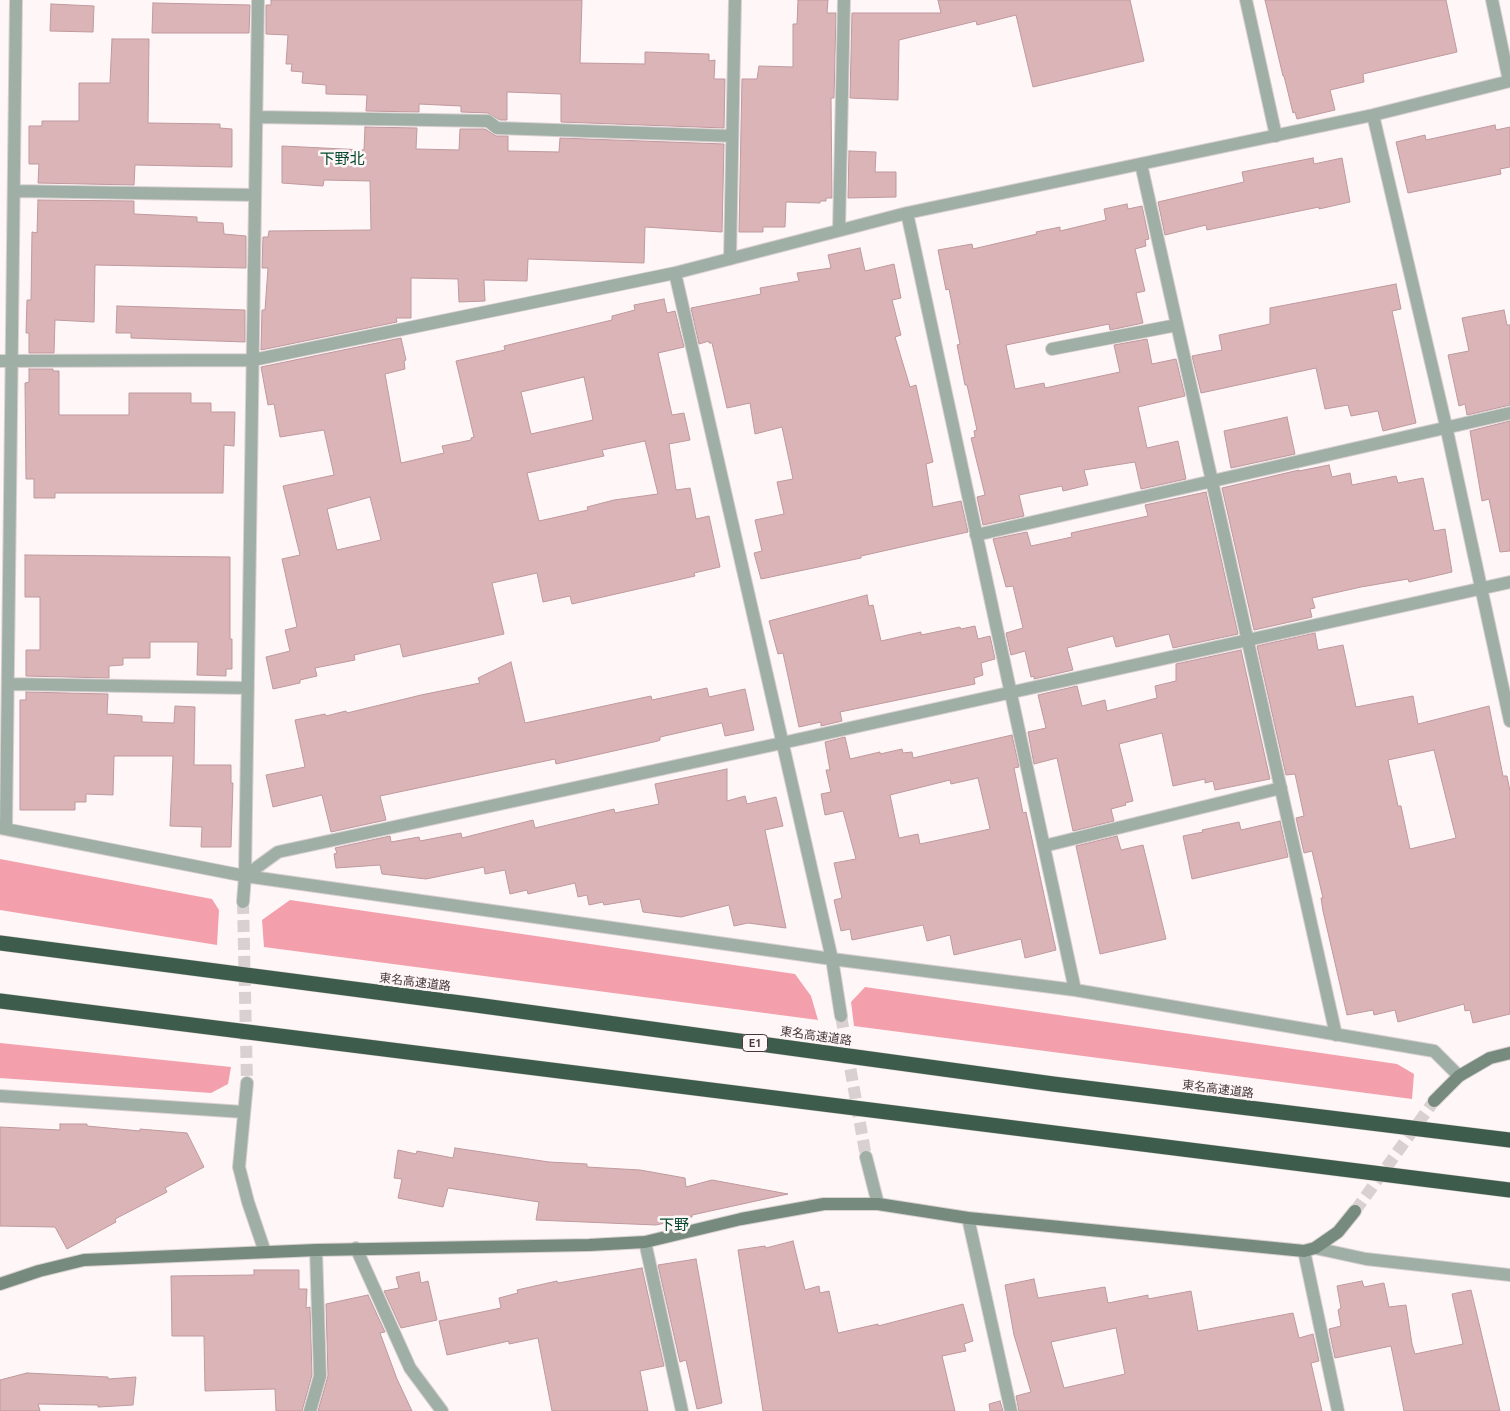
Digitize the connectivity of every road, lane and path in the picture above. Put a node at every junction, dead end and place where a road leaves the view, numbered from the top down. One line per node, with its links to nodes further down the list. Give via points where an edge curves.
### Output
1 (16, 0): 13 (street)
2 (258, 0): 9 (street)
3 (735, 0): 10 (street)
4 (844, 0): 16 (street)
5 (1246, 0): 11 (street)
6 (1492, 0): 7 (street)
7 (1509, 81): 8 (street)
8 (1373, 115): 11 (street); 24 (street)
9 (256, 117): 10 (street, via 488,120 498,128); 14 (street)
10 (732, 136): 17 (street)
11 (1276, 136): 12 (street)
12 (1141, 164): 15 (street); 19 (street)
13 (14, 191): 14 (street); 22 (street)
14 (255, 195): 21 (street)
15 (907, 213): 16 (street); 26 (street)
16 (839, 230): 17 (street)
17 (730, 259): 18 (street)
18 (675, 273): 21 (street); 34 (street)
19 (1177, 325): 20 (street); 25 (street)
20 (1052, 349)
21 (253, 360): 22 (street); 31 (street)
22 (6, 361): 30 (street)
23 (1510, 413): 24 (street)
24 (1446, 426): 25 (street); 28 (street)
25 (1212, 480): 26 (street); 29 (street)
26 (976, 535): 32 (street)
27 (1510, 582): 28 (street)
28 (1481, 589): 29 (street); 33 (street)
29 (1248, 640): 32 (street); 35 (street)
30 (9, 684): 31 (street); 36 (street)
31 (248, 688): 38 (street)
32 (1010, 692): 34 (street); 37 (street)
33 (1510, 721)
34 (782, 743): 38 (street, via 278,852); 41 (street)
35 (1281, 788): 37 (street); 47 (street)
36 (3, 828): 38 (street)
37 (1044, 846): 42 (street)
38 (245, 876): 39 (street); 41 (street)
39 (243, 902)
40 (0, 943): 54 (highway, 東名高速道路 / E1, via 1054,1084)
41 (832, 959): 42 (street); 45 (street)
42 (1075, 990): 47 (street)
43 (0, 1002): 46 (highway)
44 (0, 1008): 46 (highway)
45 (841, 1016)
46 (154, 1021): 56 (highway)
47 (1336, 1035): 49 (street, via 1434,1051)
48 (1510, 1053): 49 (street, via 1490,1058)
49 (1459, 1076): 52 (street)
50 (247, 1083): 53 (street)
51 (0, 1096): 53 (street)
52 (1434, 1101)
53 (244, 1112): 64 (street, via 239,1167)
54 (1510, 1140)
55 (866, 1157): 57 (street)
56 (1510, 1190)
57 (878, 1204): 59 (street); 60 (street, via 824,1204)
58 (1354, 1211): 62 (street, via 1338,1232)
59 (968, 1218): 62 (street); 70 (street)
60 (645, 1242): 61 (street); 69 (street)
61 (356, 1248): 63 (street); 68 (street, via 410,1368)
62 (1309, 1249): 65 (street, via 1366,1259); 71 (street)
63 (316, 1250): 64 (street); 67 (street, via 320,1376)
64 (265, 1252): 66 (street, via 84,1260 39,1270)
65 (1510, 1275)
66 (0, 1284)
67 (310, 1411)
68 (442, 1411)
69 (682, 1411)
70 (1011, 1411)
71 (1338, 1411)

